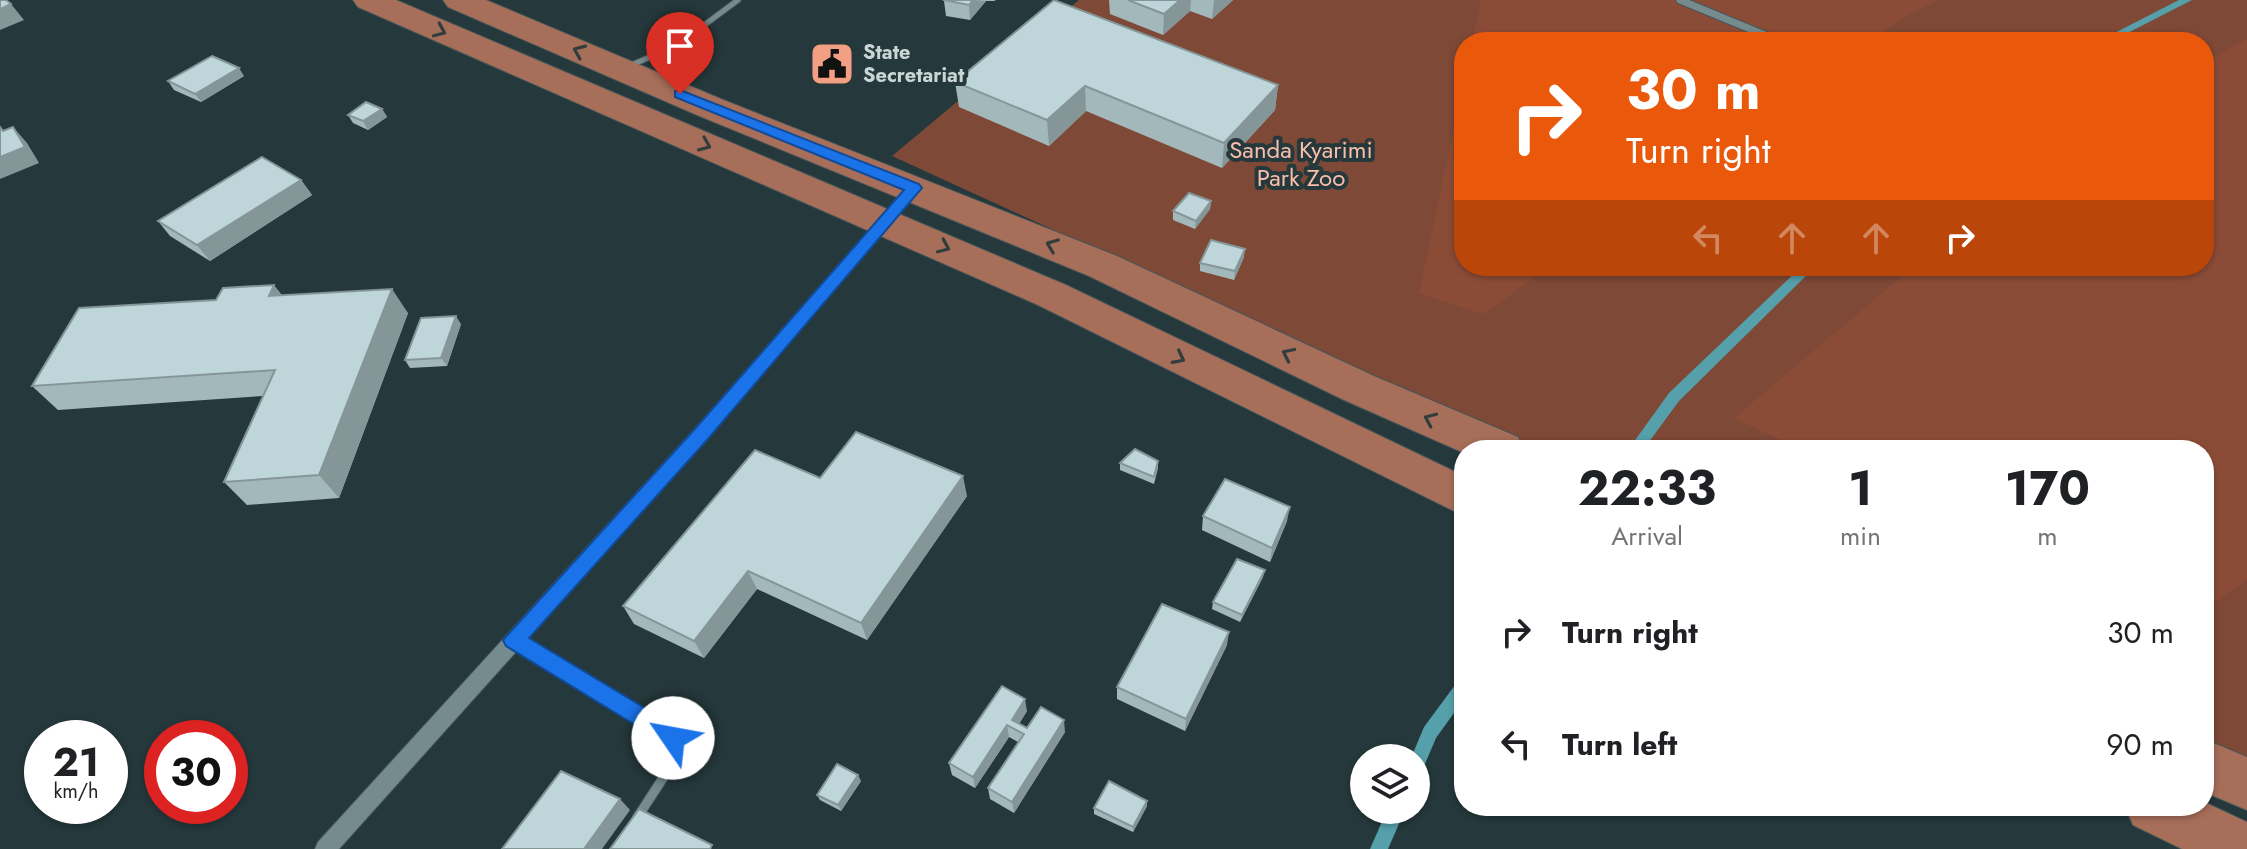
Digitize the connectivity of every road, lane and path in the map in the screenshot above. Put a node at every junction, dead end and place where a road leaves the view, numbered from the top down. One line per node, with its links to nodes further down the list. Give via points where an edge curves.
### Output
1 (369, 0): 8 (main road, one-way to 8)
2 (459, 0): 6 (main road, one-way to 2)
3 (738, 0): 6 (lane, via 676,46)
4 (1680, 0): 5 (street)
5 (1758, 32)
6 (622, 69): 7 (main road)
7 (914, 188): 8 (street); 9 (main road, one-way to 7, via 1103,266)
8 (885, 222): 10 (main road, one-way to 10, via 1052,295); 11 (street)
9 (1479, 440)
10 (1454, 492)
11 (514, 640): 15 (street, via 673,738 676,758); 16 (street)
12 (2214, 769): 13 (main road)
13 (2247, 784)
14 (2173, 816): 17 (main road)
15 (631, 826)
16 (325, 849)
17 (2242, 849)

